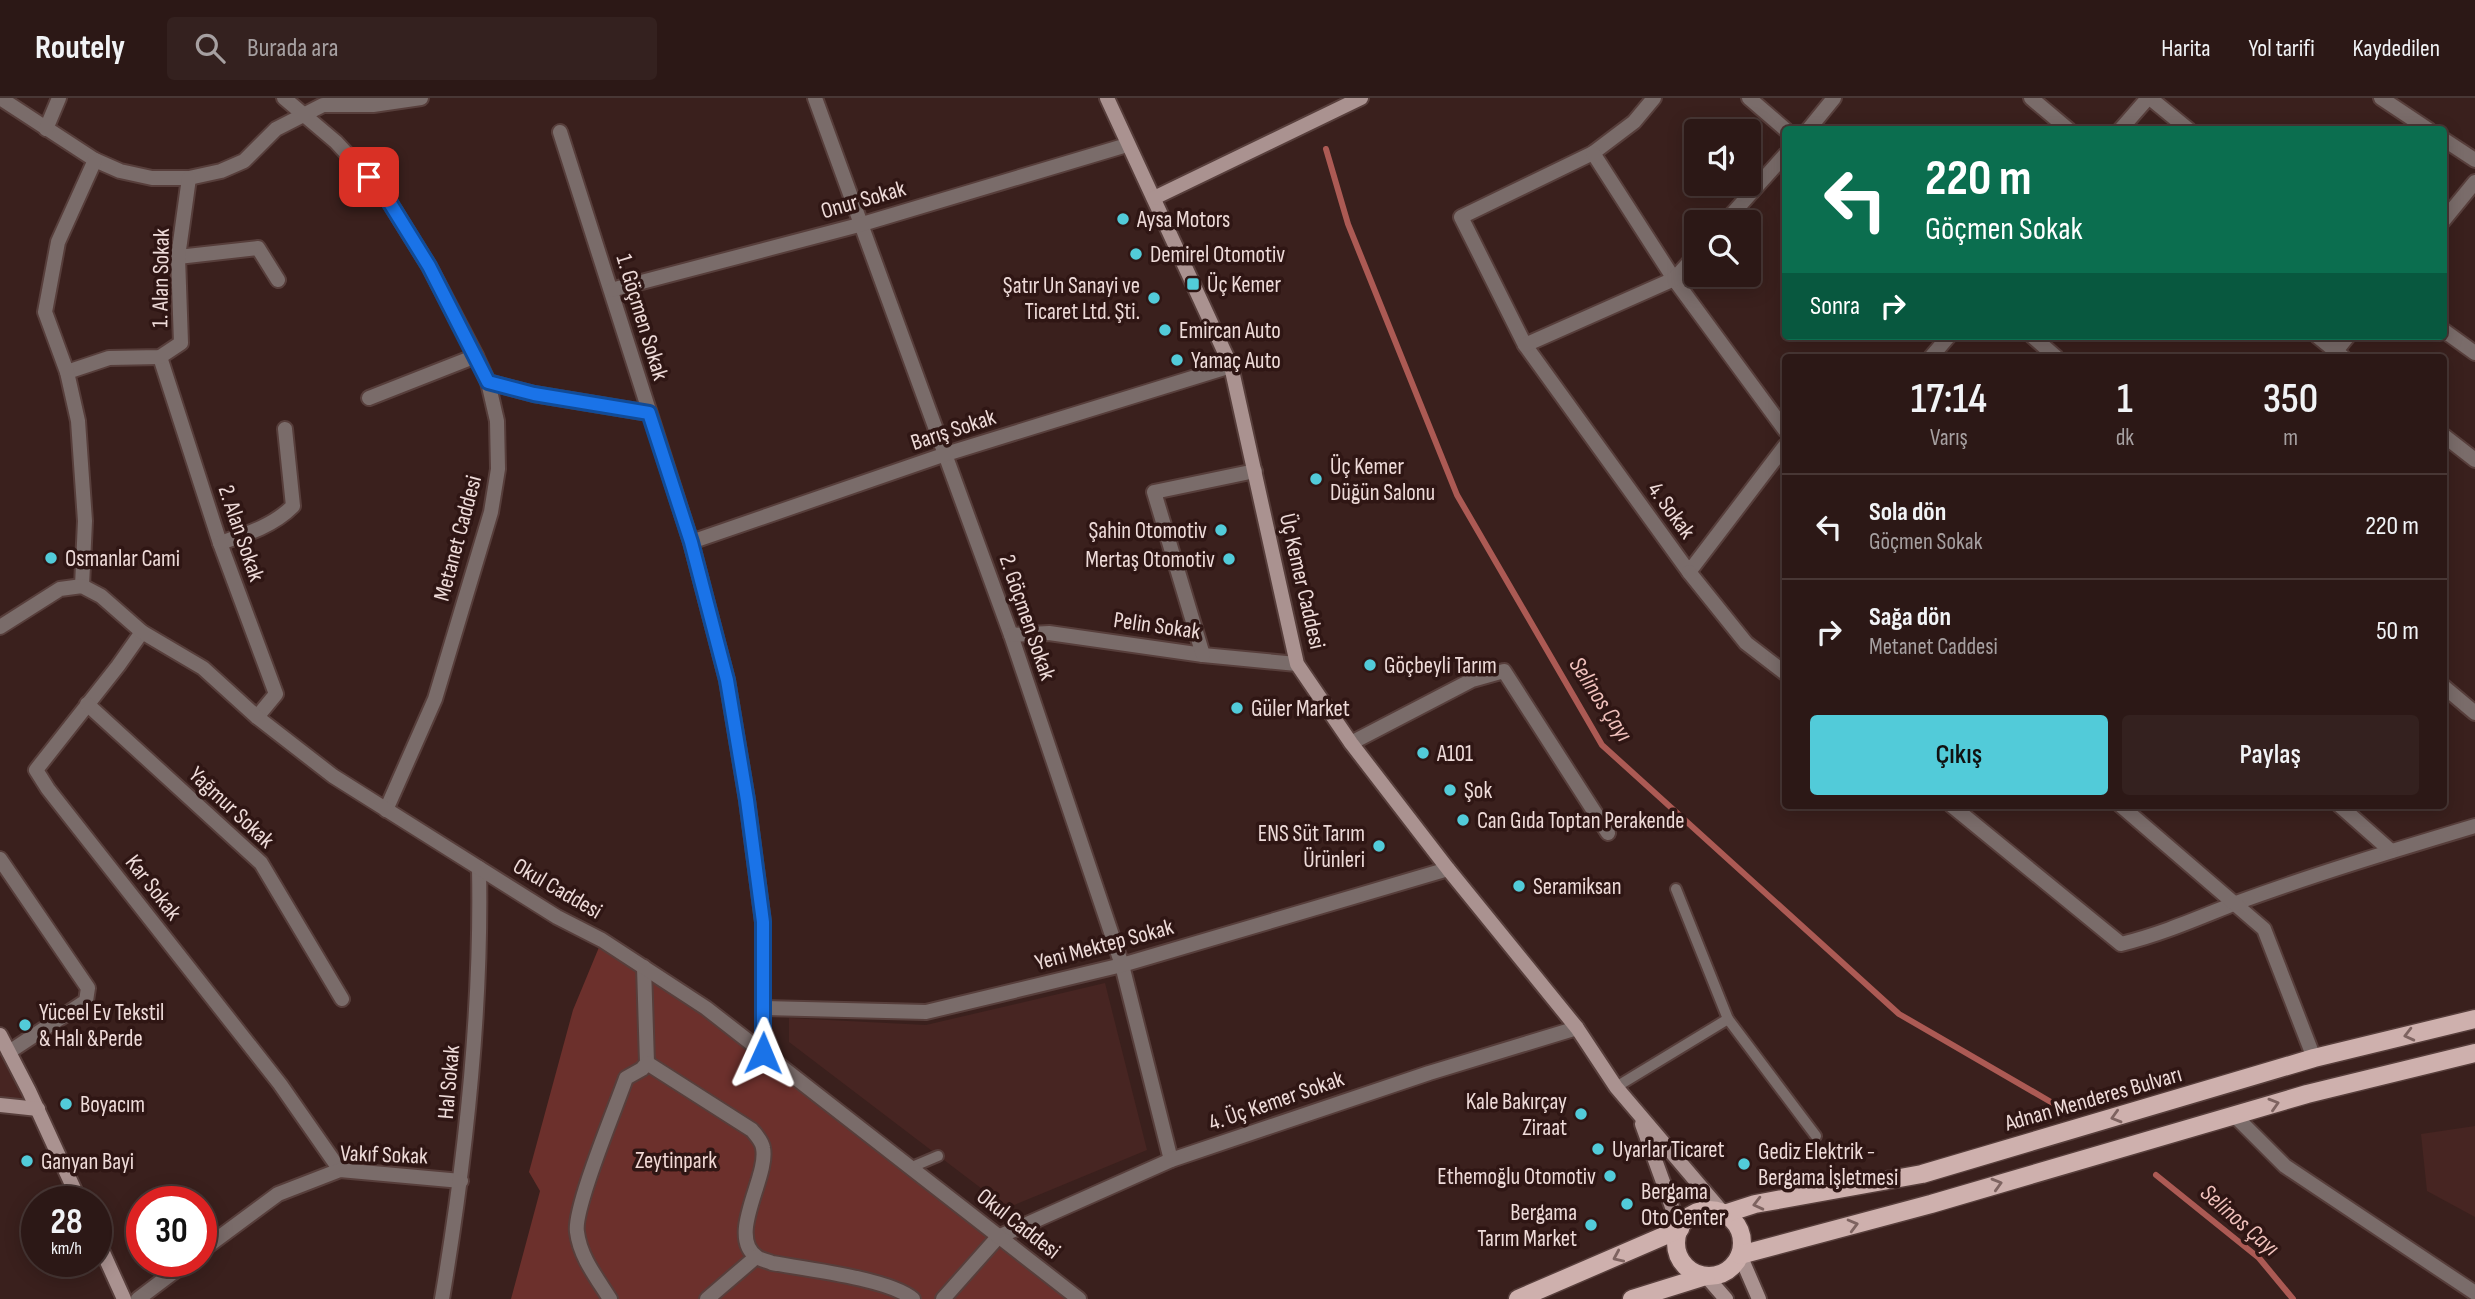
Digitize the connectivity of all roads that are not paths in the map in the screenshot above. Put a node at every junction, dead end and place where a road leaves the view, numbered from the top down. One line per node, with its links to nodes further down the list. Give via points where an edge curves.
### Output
1 (59, 98): 21 (street)
2 (285, 98): 14 (street, Metanet Caddesi)
3 (421, 98): 14 (street, via 373,105 323,105)
4 (815, 98): 34 (street, 2. Göçmen Sokak)
5 (1107, 98): 24 (main road, Üç Kemer Caddesi)
6 (1361, 98): 31 (main road)
7 (1654, 98): 25 (street, via 1634,122)
8 (1749, 98): 20 (street)
9 (1834, 98): 15 (street)
10 (2031, 98): 16 (street)
11 (2149, 98): 17 (street); 18 (street)
12 (2381, 98): 19 (street)
13 (0, 99): 21 (street)
14 (304, 115): 29 (street, via 276,129 243,160); 49 (street, Metanet Caddesi, via 385,195)
15 (1811, 126)
16 (2064, 126)
17 (2124, 126)
18 (2184, 126)
19 (2423, 126)
20 (1782, 127)
21 (46, 129): 27 (street)
22 (560, 132): 39 (street, 1. Göçmen Sokak)
23 (2447, 142): 28 (street)
24 (1127, 145): 31 (main road, Üç Kemer Caddesi); 34 (street, Onur Sokak)
25 (1592, 152): 37 (street); 44 (street, 4. Sokak, via 1461,217)
26 (1782, 158): 32 (street)
27 (95, 160): 29 (street, via 120,171); 52 (street, via 58,242 46,312)
28 (2475, 160)
29 (189, 178): 35 (street, 1. Alan Sokak)
30 (2475, 182): 33 (street)
31 (1154, 198): 51 (main road, Üç Kemer Caddesi)
32 (1736, 210)
33 (2447, 215)
34 (859, 225): 39 (street, Onur Sokak); 60 (street, 2. Göçmen Sokak)
35 (178, 257): 38 (street, via 258,248); 50 (street, 1. Alan Sokak, via 181,344)
36 (1684, 268): 37 (street)
37 (1674, 279): 44 (street); 56 (street)
38 (278, 280)
39 (611, 290): 55 (street, 1. Göçmen Sokak)
40 (2447, 333): 45 (street)
41 (1946, 340): 46 (street)
42 (2037, 340): 47 (street)
43 (2321, 340): 48 (street)
44 (1525, 345): 65 (street, 4. Sokak)
45 (2475, 353)
46 (1934, 354)
47 (2053, 354)
48 (2335, 354)
49 (476, 356): 53 (street, Metanet Caddesi); 54 (street)
50 (160, 357): 52 (street, 1. Alan Sokak, via 109,358); 64 (street, 2. Alan Sokak)
51 (1231, 366): 60 (street, Barış Sokak); 62 (main road, Üç Kemer Caddesi)
52 (67, 372): 66 (street, via 78,421 85,520)
53 (488, 382): 55 (street); 81 (street, Metanet Caddesi, via 497,421 498,469 491,512 435,699)
54 (369, 398)
55 (649, 413): 63 (street, 1. Göçmen Sokak)
56 (1782, 426)
57 (285, 429): 64 (street, via 293,506 282,518)
58 (2447, 438): 61 (street)
59 (1782, 450): 65 (street, 4. Sokak)
60 (946, 454): 63 (street, Barış Sokak); 69 (street, 2. Göçmen Sokak)
61 (2475, 460)
62 (1255, 471): 70 (street, via 1154,492); 71 (main road, Üç Kemer Caddesi)
63 (691, 542): 93 (street, 1. Göçmen Sokak, via 727,680 744,786 763,922)
64 (220, 543): 76 (street, 2. Alan Sokak, via 276,694)
65 (1689, 572): 72 (street, via 1746,643)
66 (82, 586): 67 (street, via 60,589); 68 (street, Okul Caddesi, via 101,596)
67 (1, 622)
68 (142, 632): 74 (street, Kar Sokak); 76 (street, Okul Caddesi, via 203,668)
69 (1011, 635): 70 (street, Pelin Sokak, via 1049,633); 90 (street, 2. Göçmen Sokak)
70 (1203, 655): 71 (street, Pelin Sokak)
71 (1297, 664): 77 (main road, Üç Kemer Caddesi)
72 (1782, 671)
73 (2447, 689): 75 (street)
74 (87, 704): 92 (street, Yağmur Sokak, via 261,863); 112 (street, Kar Sokak, via 36,770 280,1084)
75 (2475, 713)
76 (257, 717): 81 (street, Okul Caddesi)
77 (1351, 743): 83 (street, via 1472,680 1504,671); 87 (main road, Üç Kemer Caddesi)
78 (1956, 809): 89 (street, via 2121,944 2157,935)
79 (2125, 809): 89 (street)
80 (2344, 809): 84 (street)
81 (386, 810): 86 (street, Okul Caddesi)
82 (2475, 826): 84 (street)
83 (1608, 833)
84 (2391, 851): 89 (street)
85 (0, 859): 98 (street, via 88,988 86,1001)
86 (479, 868): 91 (street, Okul Caddesi); 113 (street, Hal Sokak, via 474,1049)
87 (1448, 869): 90 (street, Yeni Mektep Sokak); 96 (main road, Üç Kemer Caddesi)
88 (1676, 889): 94 (lane)
89 (2236, 903): 101 (street, via 2264,929)
90 (1122, 965): 93 (street, Yeni Mektep Sokak, via 926,1012); 110 (street, 2. Göçmen Sokak)
91 (644, 968): 99 (street, Okul Caddesi); 102 (street)
92 (342, 999)
93 (764, 1009): 99 (street, 1. Göçmen Sokak)
94 (1728, 1019): 103 (lane); 108 (lane)
95 (2475, 1019): 101 (main road, Adnan Menderes Bulvarı, one-way to 101)
96 (1577, 1028): 103 (main road, Üç Kemer Caddesi); 110 (street, 4. Üç Kemer Sokak)
97 (0, 1035): 98 (main road)
98 (9, 1052): 105 (main road)
99 (763, 1053): 111 (street, Okul Caddesi)
100 (2475, 1053): 107 (main road, one-way to 100)
101 (2314, 1058): 115 (main road, Adnan Menderes Bulvarı, one-way to 115, via 1922,1174)
102 (646, 1063): 120 (street, via 758,1138 763,1159 746,1234); 128 (street, via 626,1079 576,1229 582,1254)
103 (1616, 1087): 106 (main road, Üç Kemer Caddesi)
104 (0, 1105): 105 (main road)
105 (37, 1109): 114 (main road)
106 (1639, 1116): 115 (main road, Üç Kemer Caddesi); 116 (main road)
107 (2235, 1116): 119 (main road, one-way to 107); 124 (street, via 2286,1166)
108 (1816, 1136)
109 (938, 1156): 111 (lane)
110 (1171, 1160): 117 (street, 4. Üç Kemer Sokak)
111 (912, 1167): 117 (street, Okul Caddesi)
112 (340, 1170): 113 (street, Vakıf Sokak); 118 (street, Vakıf Sokak, via 278,1194)
113 (461, 1181): 127 (street, Hal Sokak)
114 (73, 1186)
115 (1724, 1214): 116 (main road, via 1697,1213); 119 (main road, via 1742,1236)
116 (1680, 1229): 122 (main road, via 1680,1259); 133 (main road, one-way to 133)
117 (998, 1237): 131 (street); 132 (street, Okul Caddesi)
118 (217, 1239)
119 (1740, 1255): 122 (main road, via 1727,1271); 136 (main road)
120 (756, 1257): 129 (street); 130 (street, via 895,1288)
121 (112, 1272): 125 (main road)
122 (1706, 1276): 134 (main road); 135 (main road)
123 (167, 1277): 126 (street)
124 (2475, 1293)
125 (124, 1299)
126 (138, 1299)
127 (442, 1299)
128 (610, 1299)
129 (707, 1299)
130 (913, 1299)
131 (943, 1299)
132 (1079, 1299)
133 (1518, 1299)
134 (1632, 1299)
135 (1726, 1299)
136 (1759, 1299)

